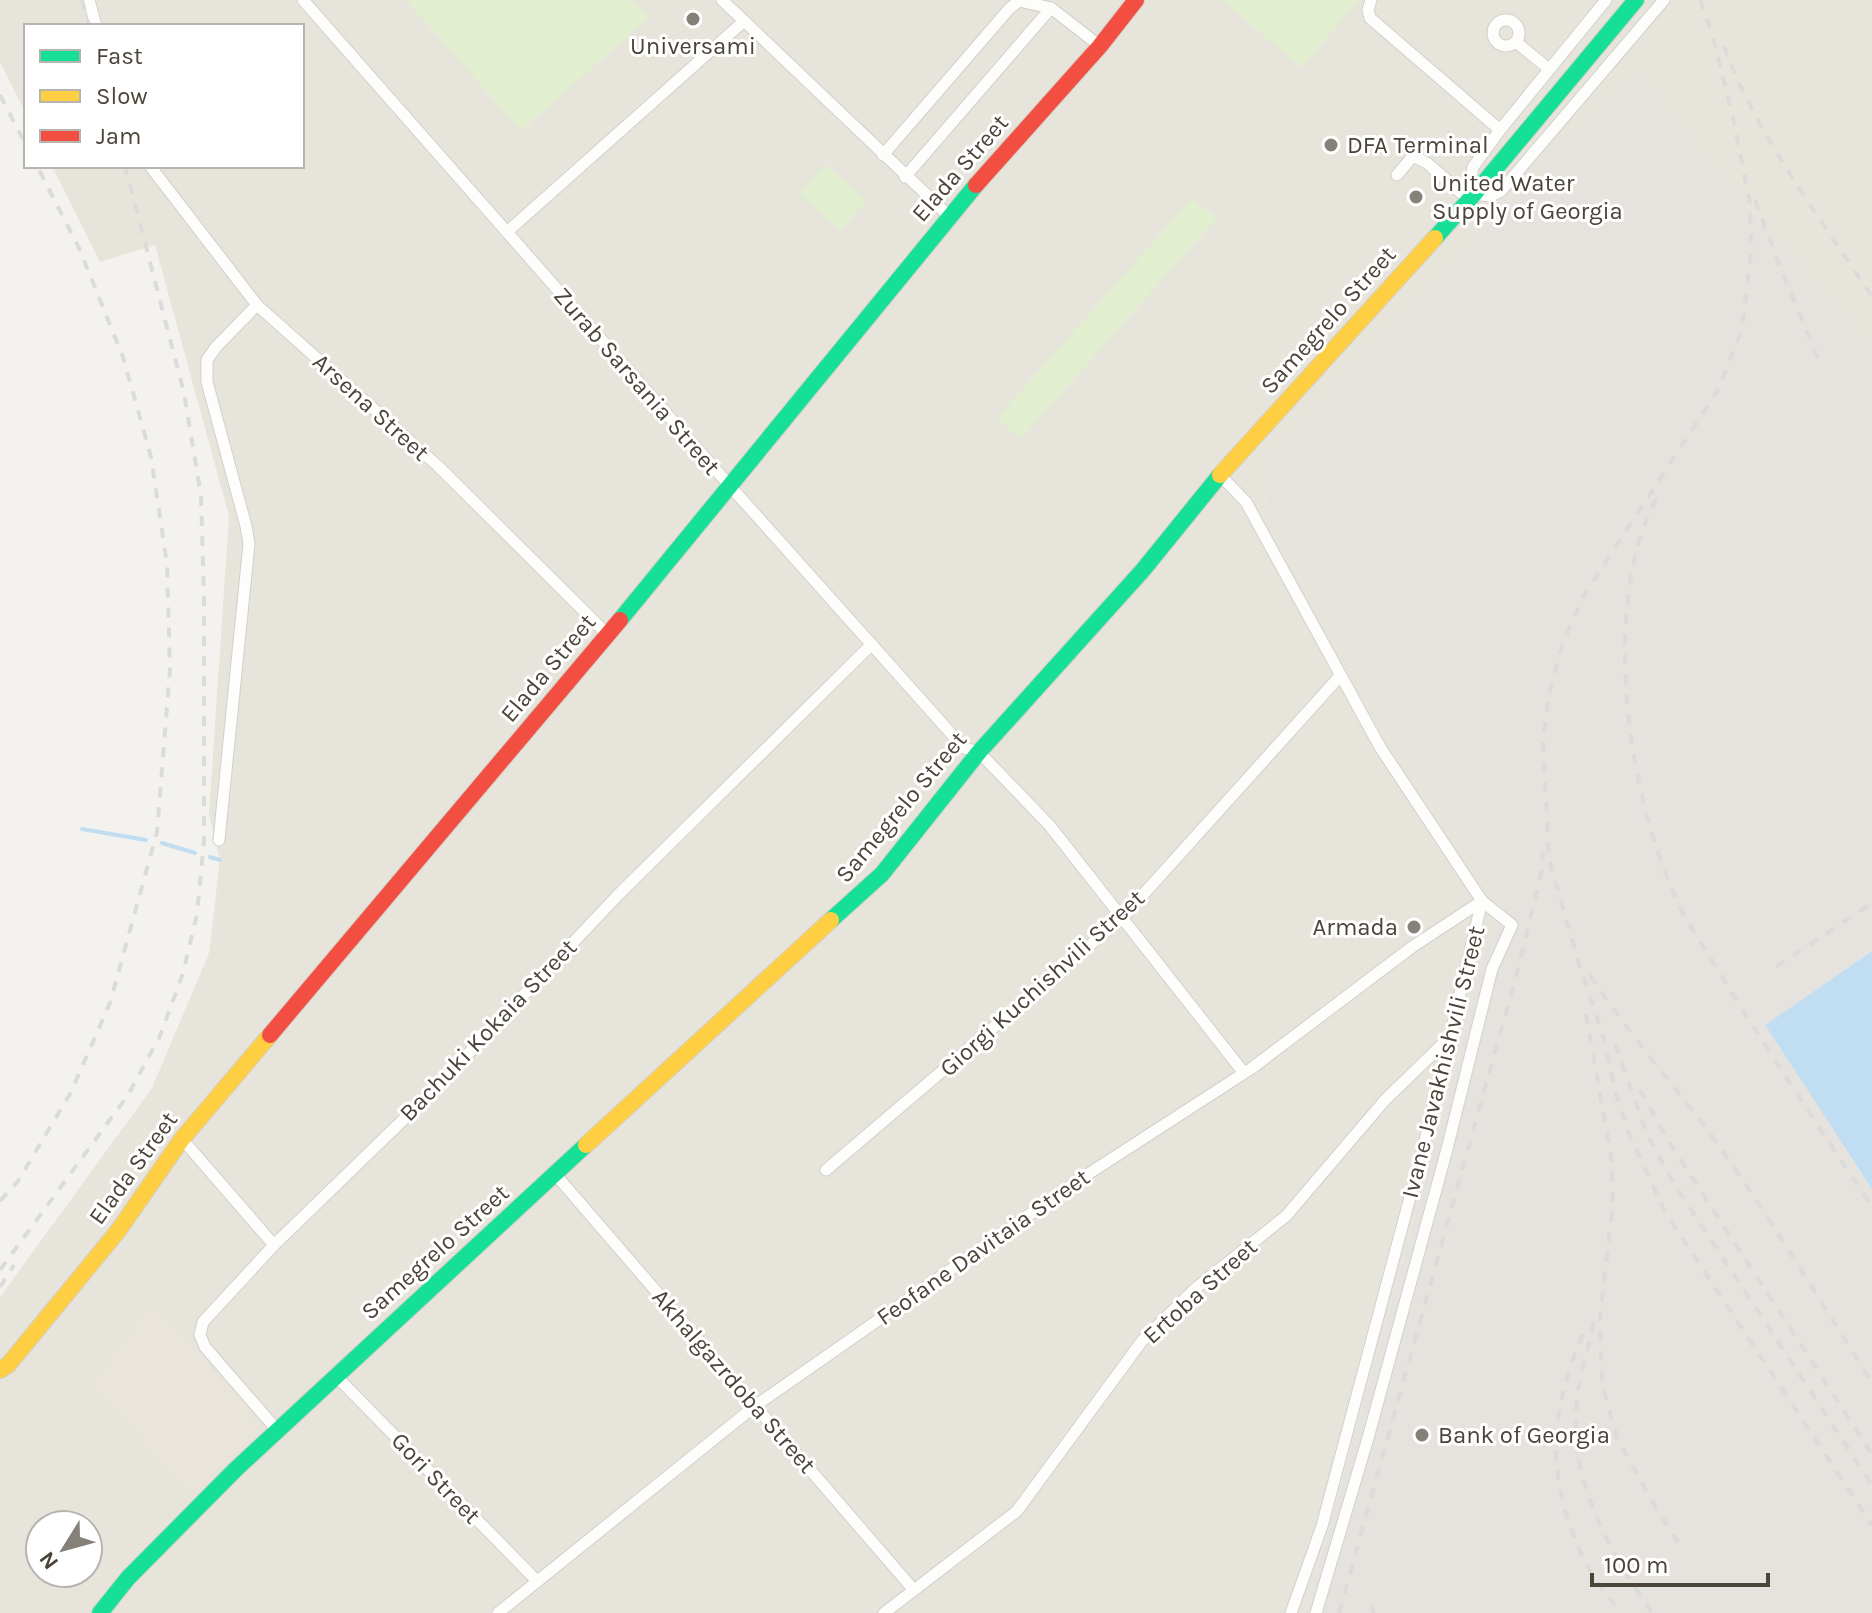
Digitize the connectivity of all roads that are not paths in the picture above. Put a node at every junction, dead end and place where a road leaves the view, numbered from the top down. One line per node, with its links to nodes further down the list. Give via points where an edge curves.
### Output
1 (89, 0): 11 (street)
2 (303, 0): 22 (street, Zurab Sarsania Street)
3 (722, 0): 10 (street)
4 (1136, 0): 13 (main road, Elada Street)
5 (1371, 0): 15 (street, via 1370,18)
6 (1606, 0): 14 (street)
7 (1636, 0): 20 (main road, Samegrelo Street)
8 (1664, 0): 20 (street, via 1501,191)
9 (1051, 8): 13 (street); 16 (street, via 1019,1 1009,9); 19 (street)
10 (743, 22): 16 (street); 22 (street)
11 (95, 24)
12 (1516, 42): 14 (street)
13 (1100, 46): 21 (main road, Elada Street)
14 (1549, 69): 15 (street)
15 (1500, 130): 20 (street, via 1470,172)
16 (883, 155): 19 (street)
17 (152, 168): 23 (street, Arsena Street)
18 (1397, 175): 20 (street, via 1413,156)
19 (905, 177): 21 (street)
20 (1472, 196): 24 (main road, Samegrelo Street)
21 (949, 216): 25 (main road, Elada Street)
22 (507, 232): 25 (street, Zurab Sarsania Street)
23 (257, 305): 26 (street, Arsena Street, via 438,466); 30 (street, via 207,360 207,382 249,544)
24 (1220, 475): 28 (street, Ivane Javakhishvili Street, via 1246,502); 29 (main road, Samegrelo Street, via 1143,570)
25 (730, 486): 26 (main road, Elada Street); 27 (street, Zurab Sarsania Street)
26 (608, 635): 35 (main road, Elada Street)
27 (872, 644): 29 (street, Zurab Sarsania Street, via 964,748); 38 (street, Bachuki Kokaia Street, via 618,895 435,1089)
28 (1340, 676): 31 (street, Ivane Javakhishvili Street, via 1380,747); 32 (street, Giorgi Kuchishvili Street)
29 (979, 752): 32 (street, Zurab Sarsania Street, via 1050,826); 37 (main road, Samegrelo Street, via 882,874)
30 (219, 840)
31 (1482, 901): 33 (street, Ivane Javakhishvili Street); 34 (street, Feofane Davitaia Street); 49 (street, via 1512,925 1492,969 1373,1423)
32 (1123, 917): 34 (street, Zurab Sarsania Street); 36 (street, Giorgi Kuchishvili Street)
33 (1451, 1036): 44 (street, Ertoba Street, via 1385,1100 1286,1216 1196,1288 1142,1341 1017,1511); 48 (street, Ivane Javakhishvili Street, via 1322,1526)
34 (1244, 1073): 41 (street, Feofane Davitaia Street, via 1056,1196)
35 (182, 1139): 38 (street); 39 (main road, Elada Street, via 118,1231)
36 (826, 1170)
37 (555, 1174): 40 (main road, Samegrelo Street); 41 (street, Akhalgazrdoba Street)
38 (274, 1245): 42 (street, Bachuki Kokaia Street, via 203,1322 200,1335)
39 (0, 1370)
40 (335, 1375): 42 (main road, Samegrelo Street); 43 (street, Gori Street)
41 (755, 1406): 43 (street, Feofane Davitaia Street); 44 (street, Akhalgazrdoba Street)
42 (277, 1430): 45 (main road, Samegrelo Street, via 128,1578)
43 (537, 1581): 46 (street, Feofane Davitaia Street)
44 (913, 1589): 47 (street, Ertoba Street)
45 (100, 1613)
46 (498, 1613)
47 (884, 1613)
48 (1291, 1613)
49 (1316, 1613)

